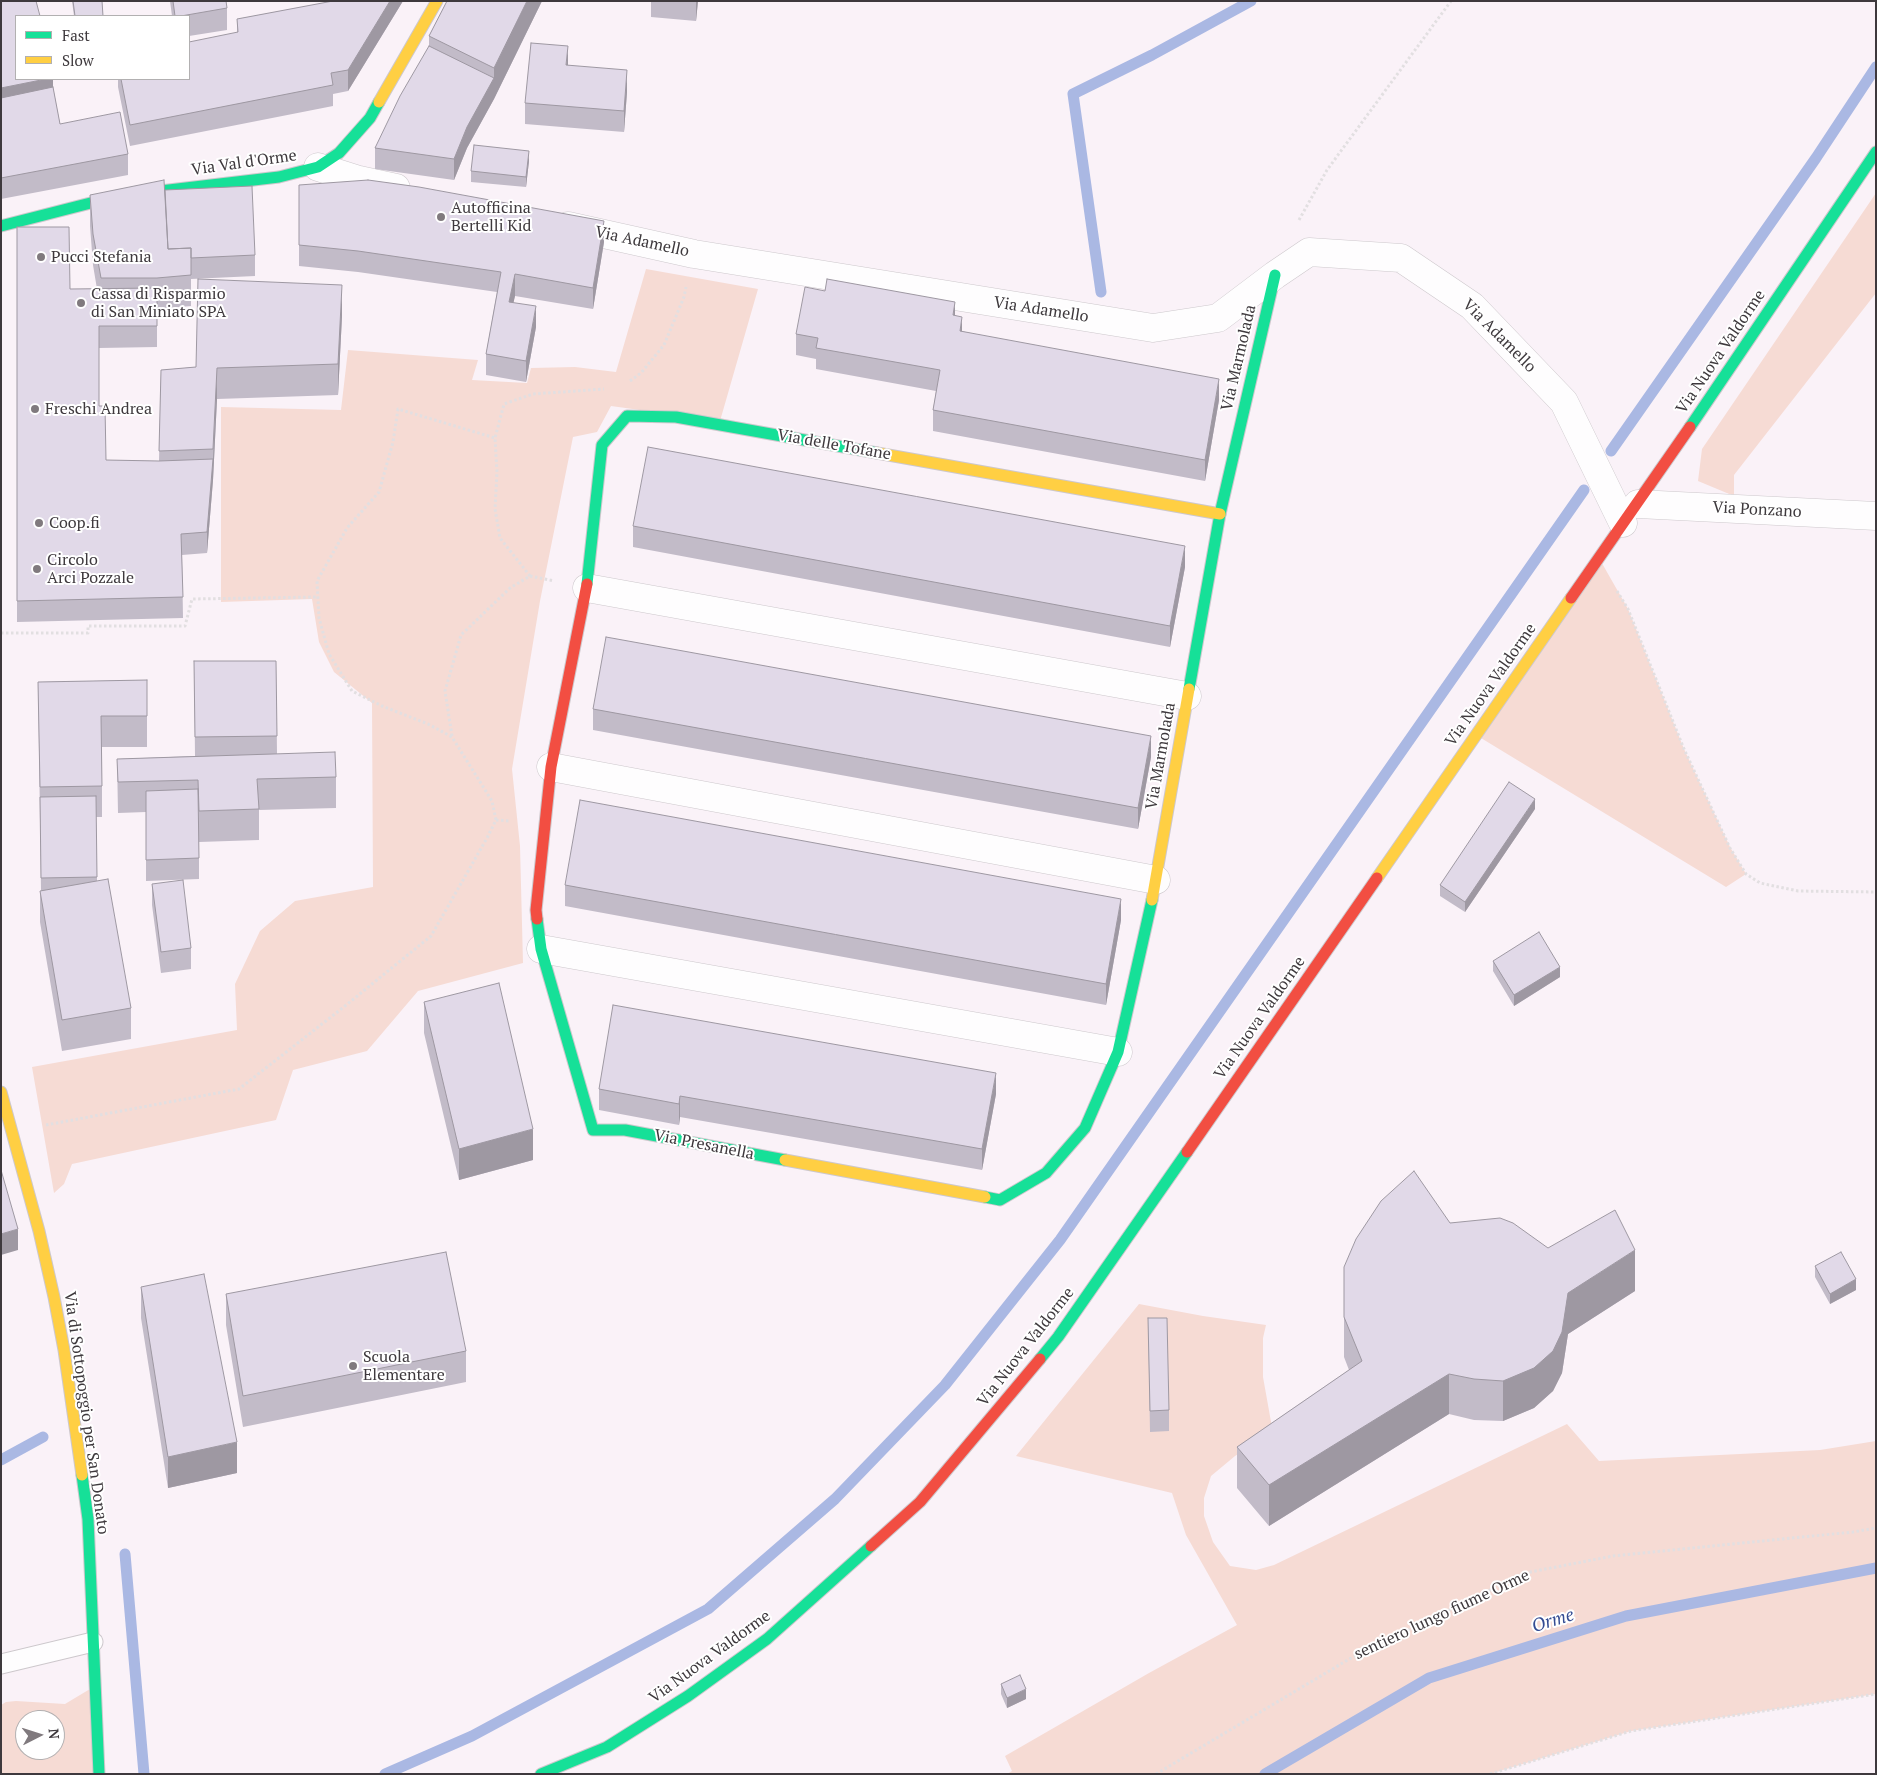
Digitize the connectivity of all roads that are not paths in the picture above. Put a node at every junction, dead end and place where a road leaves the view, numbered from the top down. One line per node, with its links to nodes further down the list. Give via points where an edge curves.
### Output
1 (437, 1): 3 (street, Via Val d'Orme, via 370,118 339,153)
2 (1876, 152): 8 (street, Via Nuova Valdorme)
3 (318, 167): 4 (street); 6 (street, Via Val d'Orme, via 279,177 118,196)
4 (421, 194)
5 (548, 222): 7 (street, Via Adamello, via 694,254 1153,328 1218,318)
6 (1, 226)
7 (1275, 275): 8 (street, Via Adamello, via 1309,252 1400,258 1472,306 1564,402); 9 (street, Via Marmolada)
8 (1631, 513): 10 (street, Via Ponzano); 22 (street, Via Nuova Valdorme, via 1058,1338 920,1502 767,1639 688,1696 607,1747)
9 (1220, 514): 11 (street, Via delle Tofane, via 676,417 628,416 602,445); 12 (street, Via Marmolada)
10 (1876, 516)
11 (587, 588): 12 (street); 13 (street, Via delle Tofane)
12 (1188, 696): 14 (street, Via Marmolada)
13 (551, 767): 14 (street); 15 (street, Via Presanella, via 536,910)
14 (1156, 880): 16 (street, Via Marmolada)
15 (541, 949): 16 (street); 18 (street, Via Presanella, via 593,1130 624,1130)
16 (1118, 1052): 18 (street, Via Marmolada, via 1084,1128 1046,1173)
17 (1, 1092): 19 (street, Via di Sottopoggio per San Donato, via 40,1238 64,1350 88,1519)
18 (1000, 1200)
19 (93, 1642): 20 (lane); 21 (street, Via di Sottopoggio per San Donato)
20 (1, 1664)
21 (99, 1774)
22 (541, 1774)

